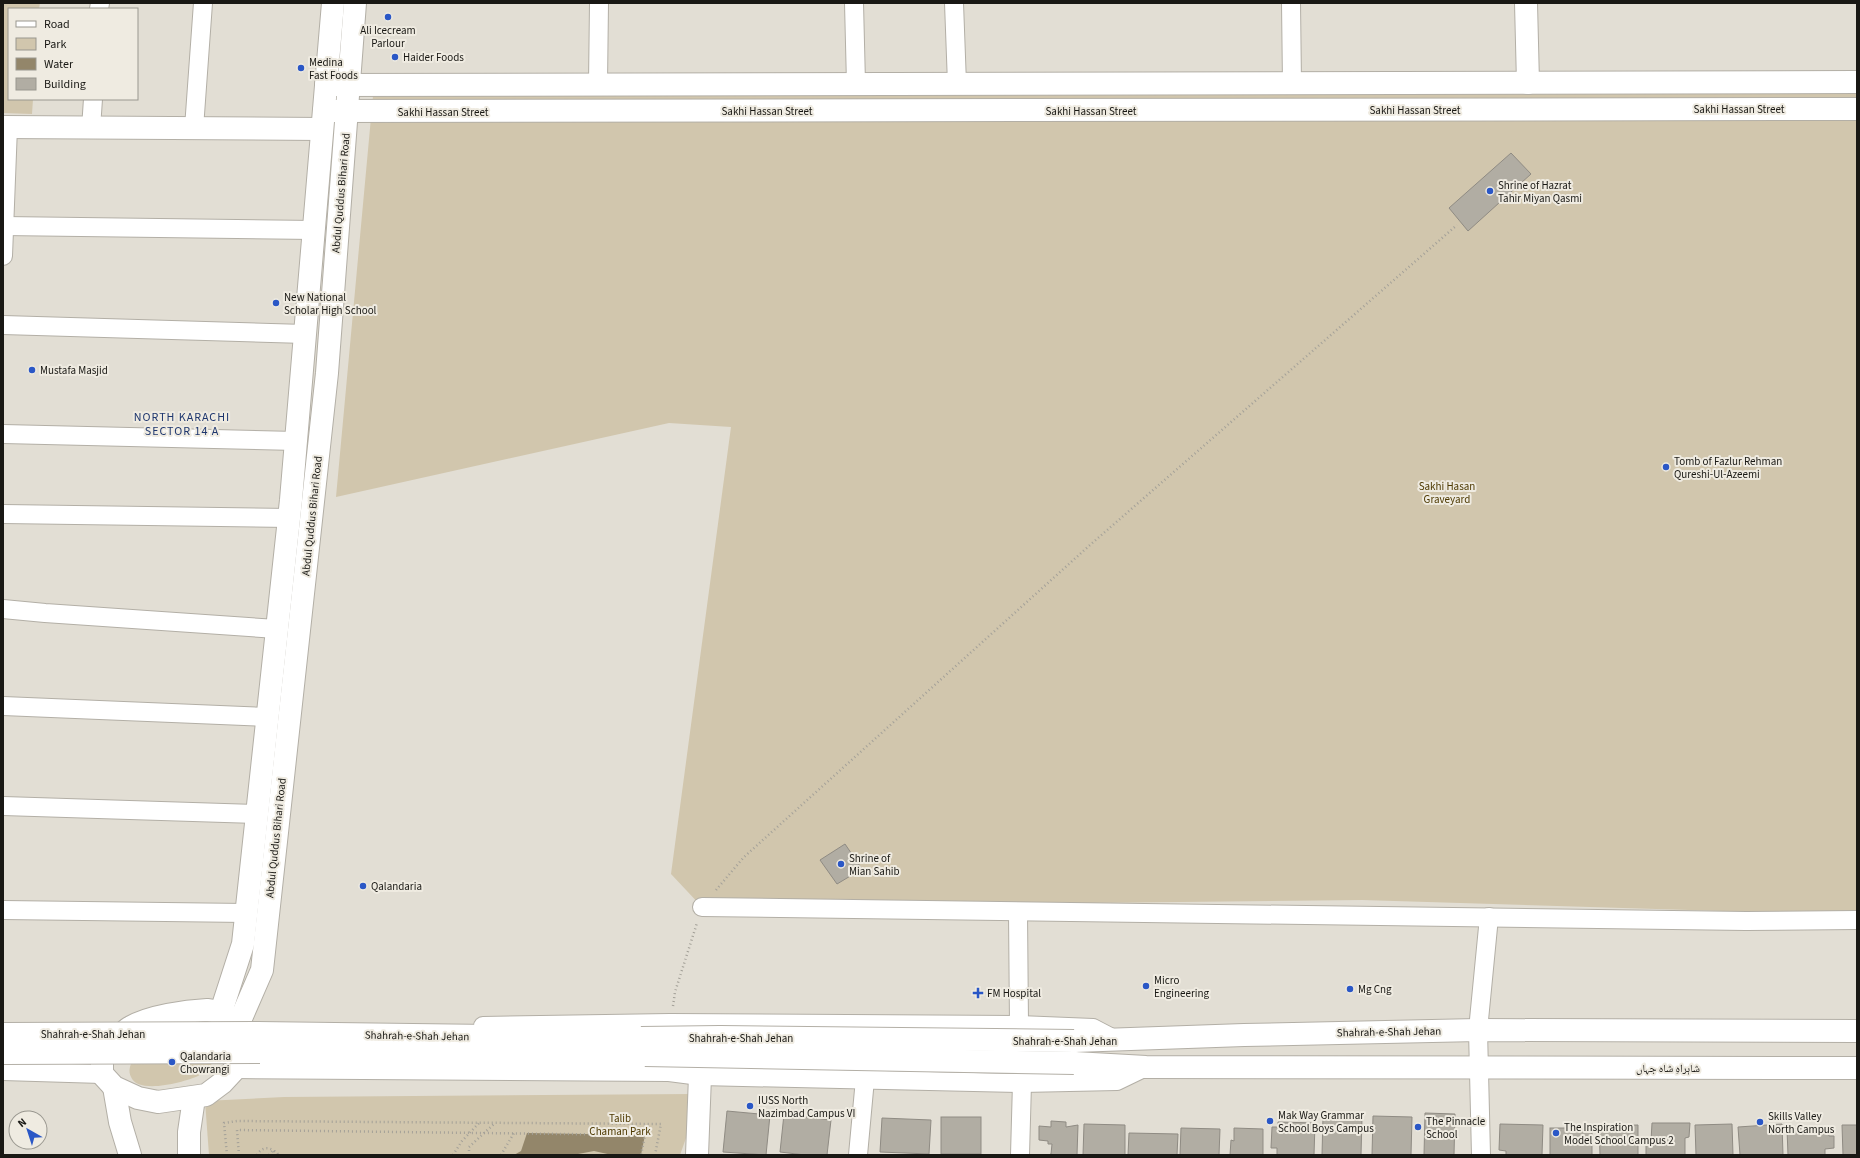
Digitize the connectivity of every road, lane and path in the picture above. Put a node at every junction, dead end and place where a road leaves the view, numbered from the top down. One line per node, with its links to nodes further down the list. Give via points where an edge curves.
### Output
1 (203, 3): 23 (street)
2 (333, 3): 16 (main road, Abdul Quddus Bihari Road)
3 (355, 3): 15 (main road, Abdul Quddus Bihari Road)
4 (599, 3): 11 (street)
5 (854, 3): 12 (street)
6 (954, 3): 13 (street)
7 (1291, 3): 14 (street)
8 (1526, 3): 10 (main road)
9 (1857, 82): 10 (main road)
10 (1528, 83): 14 (main road)
11 (598, 84): 12 (main road); 15 (main road)
12 (856, 84): 13 (main road)
13 (957, 84): 14 (main road)
14 (1292, 84)
15 (350, 85): 16 (main road); 19 (main road, Abdul Quddus Bihari Road)
16 (326, 86): 20 (main road, Abdul Quddus Bihari Road)
17 (93, 100): 22 (street)
18 (1857, 109): 19 (main road, Sakhi Hassan Street)
19 (348, 112): 20 (main road, Sakhi Hassan Street); 50 (main road, Abdul Quddus Bihari Road, via 327,373 262,970)
20 (323, 120): 23 (main road, Sakhi Hassan Street); 26 (main road, Abdul Quddus Bihari Road)
21 (6, 127): 22 (main road, Sakhi Hassan Street); 25 (street)
22 (91, 128): 23 (main road, Sakhi Hassan Street)
23 (194, 128)
24 (1457, 225): 40 (path, via 1090,545 744,857)
25 (4, 226): 26 (street); 27 (street)
26 (314, 230): 29 (main road, Abdul Quddus Bihari Road)
27 (3, 256)
28 (3, 325): 29 (street)
29 (305, 334): 31 (main road, Abdul Quddus Bihari Road)
30 (3, 434): 31 (street)
31 (296, 441): 33 (main road, Abdul Quddus Bihari Road)
32 (3, 514): 33 (street)
33 (288, 518): 35 (main road, Abdul Quddus Bihari Road)
34 (3, 609): 35 (street)
35 (277, 629): 37 (main road, Abdul Quddus Bihari Road)
36 (3, 706): 37 (street)
37 (267, 717): 39 (main road, Abdul Quddus Bihari Road)
38 (3, 806): 39 (street)
39 (257, 814): 43 (main road, Abdul Quddus Bihari Road)
40 (702, 907): 42 (street); 48 (path, via 675,992)
41 (3, 910): 43 (street)
42 (1018, 912): 44 (street); 49 (street)
43 (246, 913): 46 (main road, Abdul Quddus Bihari Road, via 243,944)
44 (1489, 917): 45 (street); 52 (street)
45 (1857, 920)
46 (221, 1012): 50 (main road); 51 (main road, via 194,1010)
47 (3, 1023): 51 (street)
48 (670, 1023): 49 (street); 50 (street); 62 (street)
49 (1019, 1025): 55 (street, via 1093,1028)
50 (242, 1026): 60 (main road, via 242,1050)
51 (130, 1027): 65 (main road, via 102,1056)
52 (1478, 1030): 53 (main road); 55 (main road, Shahrah-e-Shah Jehan, via 1244,1035); 58 (street)
53 (1857, 1031)
54 (3, 1034): 55 (main road, Shahrah-e-Shah Jehan, bridge, via 257,1033 456,1037)
55 (1118, 1041)
56 (3, 1053): 57 (main road, Shahrah-e-Shah Jehan, bridge, via 459,1052 1074,1063)
57 (1146, 1067): 58 (main road, Shahrah-e-Shah Jehan); 66 (street, via 1117,1081)
58 (1478, 1067): 59 (main road, شاہراہِ شاہ جہاں); 89 (street)
59 (1857, 1068)
60 (235, 1069): 62 (street); 67 (main road, via 206,1096)
61 (3, 1071): 65 (street)
62 (669, 1072): 63 (street)
63 (700, 1076): 64 (street); 86 (main road)
64 (866, 1079): 66 (street); 87 (street)
65 (108, 1080): 67 (main road, via 138,1098 158,1102); 74 (main road)
66 (1022, 1083): 88 (street)
67 (194, 1098): 75 (main road)
68 (480, 1123): 69 (path); 70 (path); 76 (path, via 237,1121 224,1123)
69 (495, 1123): 71 (path); 85 (path, via 661,1124)
70 (471, 1132): 71 (path); 77 (path, via 237,1130); 81 (path)
71 (484, 1132): 72 (path); 82 (path, via 469,1146)
72 (514, 1133): 83 (path); 84 (path, via 645,1135)
73 (273, 1150): 78 (path, via 263,1149); 79 (path); 80 (path)
74 (130, 1155)
75 (189, 1155)
76 (227, 1155)
77 (239, 1155)
78 (257, 1155)
79 (269, 1155)
80 (278, 1155)
81 (453, 1155)
82 (469, 1155)
83 (501, 1155)
84 (642, 1155)
85 (655, 1155)
86 (697, 1155)
87 (858, 1155)
88 (1020, 1155)
89 (1481, 1155)

